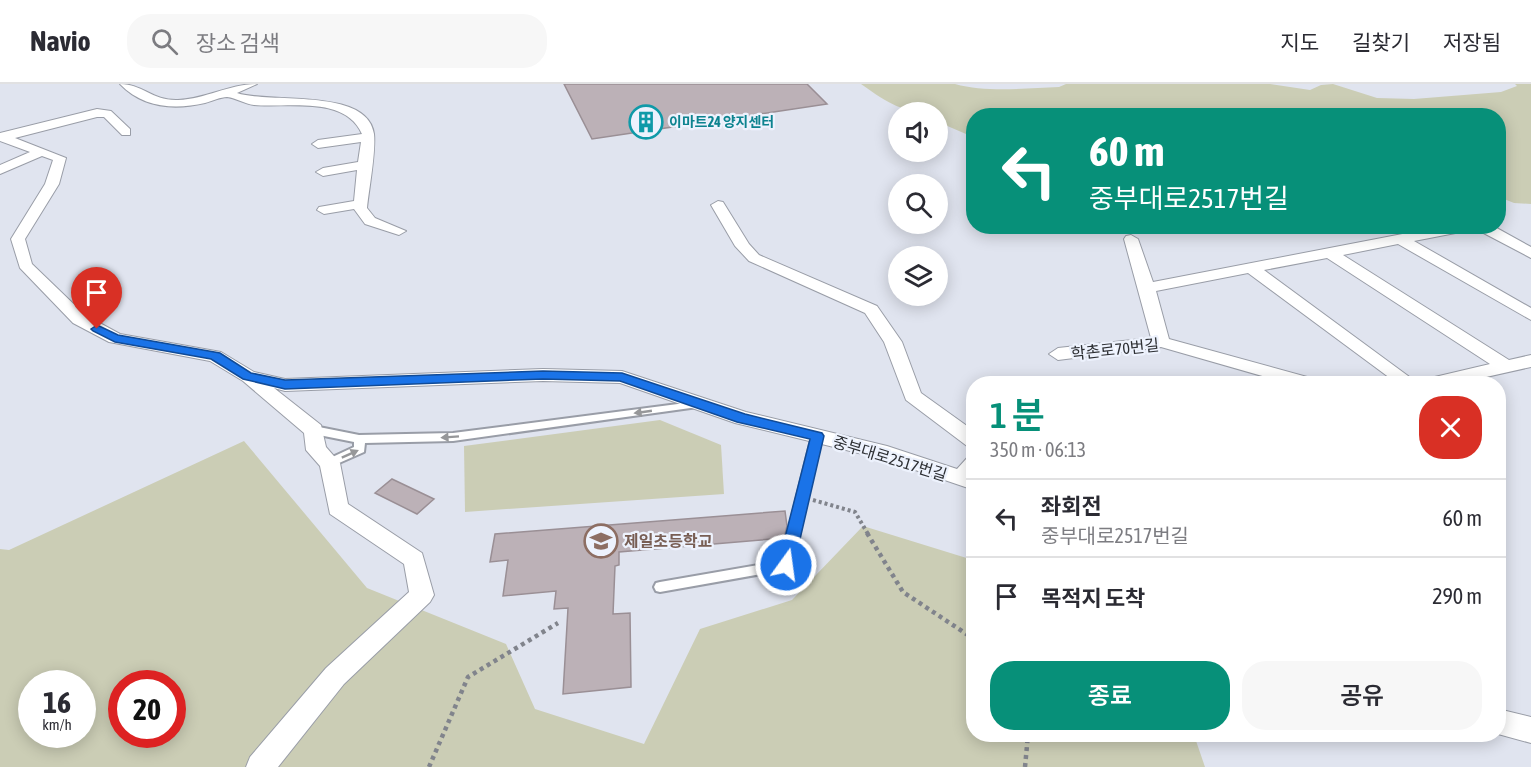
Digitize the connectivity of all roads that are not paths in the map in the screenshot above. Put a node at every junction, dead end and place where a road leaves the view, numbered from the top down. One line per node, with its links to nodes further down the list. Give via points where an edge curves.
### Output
1 (126, 84): 3 (street, via 146,98 167,102 190,102)
2 (251, 84): 3 (street)
3 (226, 93): 6 (street, via 253,101 338,107 360,118)
4 (126, 132): 5 (street, via 107,114 97,113)
5 (1, 137): 8 (street, 중부대로2517번길)
6 (367, 138): 7 (street); 9 (street)
7 (318, 144)
8 (41, 152): 10 (street); 29 (street, 중부대로2517번길, via 60,159 52,184 18,239 25,265 79,319 115,338 215,356)
9 (364, 165): 11 (street); 12 (street)
10 (0, 170)
11 (323, 172)
12 (359, 204): 14 (street); 15 (street, via 370,221)
13 (718, 205): 35 (street, via 754,258 871,310 893,342 913,396)
14 (324, 210)
15 (399, 231)
16 (1431, 234): 19 (street)
17 (1496, 234): 20 (street)
18 (1131, 239): 23 (street)
19 (1401, 240): 21 (street); 24 (street)
20 (1531, 253)
21 (1329, 254): 22 (street); 28 (street)
22 (1251, 268): 23 (street); 31 (street)
23 (1147, 288): 25 (street)
24 (1531, 315)
25 (1161, 342): 26 (street, 학촌로70번길); 30 (street, 학촌로70번길)
26 (1058, 354)
27 (1531, 361): 28 (street)
28 (1505, 366): 32 (street)
29 (248, 376): 33 (street, 중부대로2517번길, via 285,384 543,375 622,377); 34 (street)
30 (1282, 376)
31 (1399, 376)
32 (1463, 376)
33 (701, 404): 36 (street, 중부대로2517번길); 37 (lane, one-way to 37, via 453,437)
34 (314, 430): 37 (lane); 38 (street, via 316,450)
35 (966, 435)
36 (817, 436): 39 (street, 중부대로2517번길); 40 (lane, via 786,565)
37 (359, 439): 38 (lane, one-way to 37, via 360,449)
38 (330, 463): 43 (street, via 338,508 414,559 422,595 335,676)
39 (966, 474)
40 (660, 587)
41 (1506, 723): 42 (street)
42 (1531, 730)
43 (260, 767)

